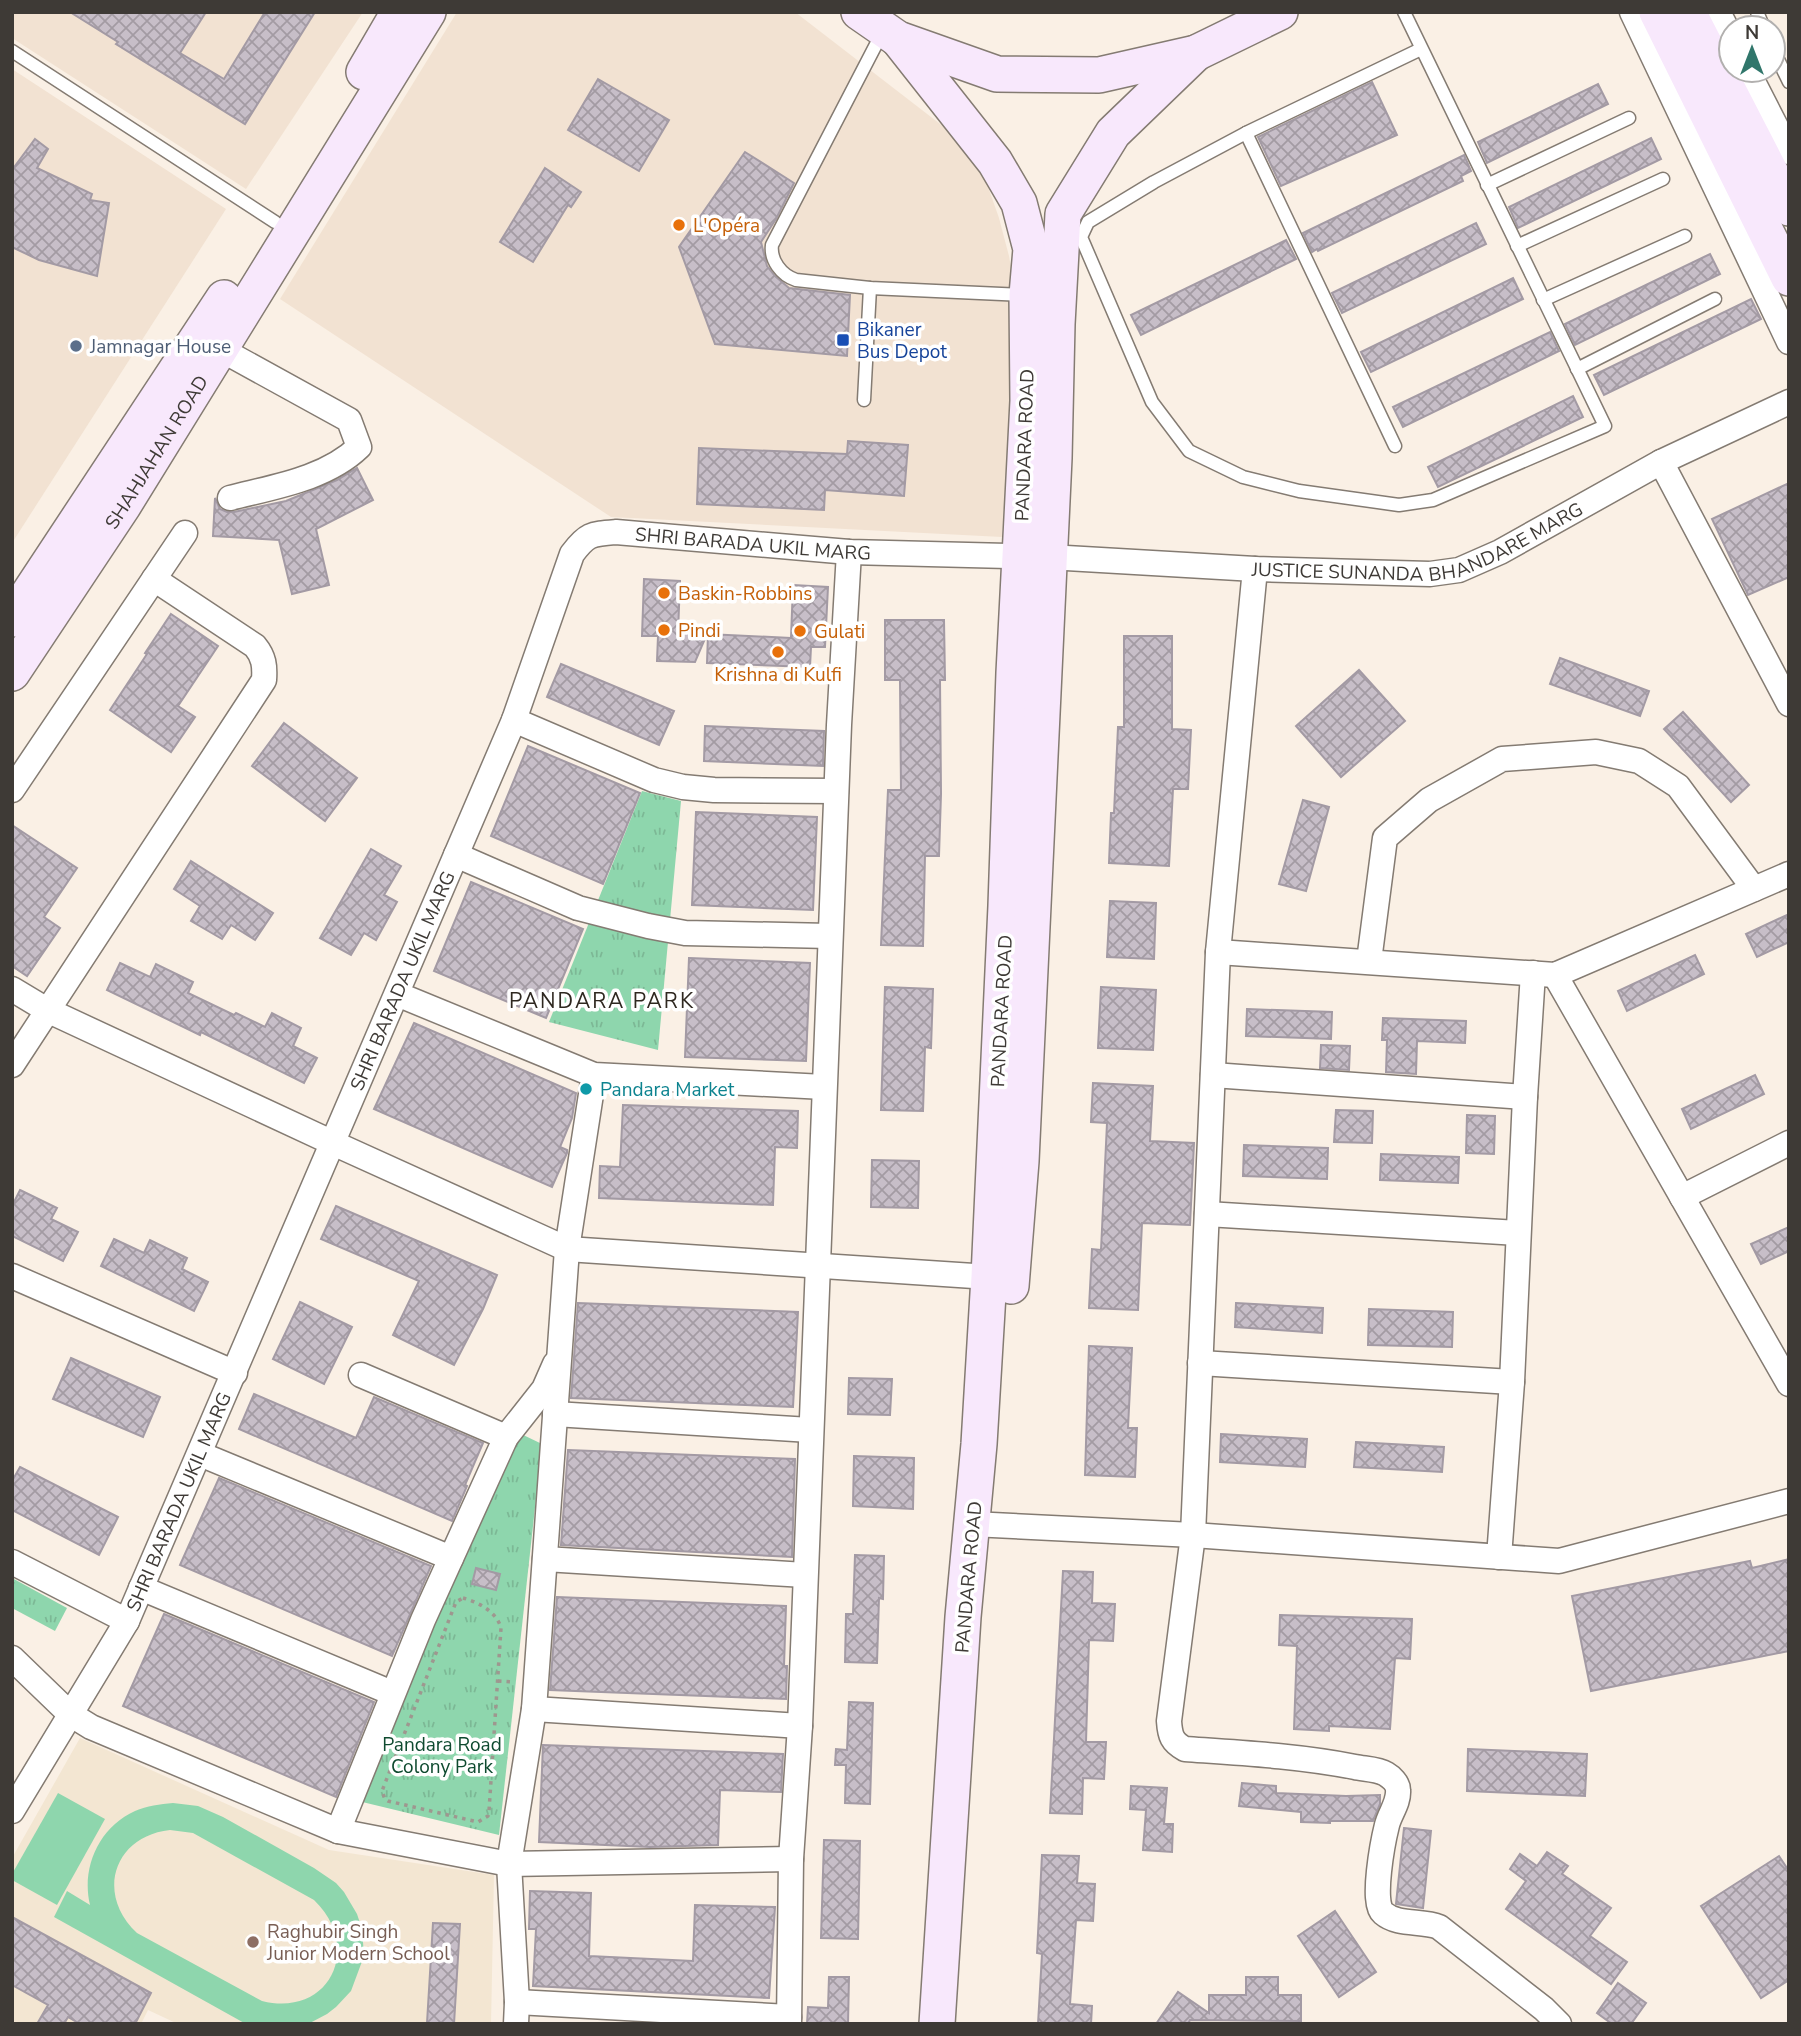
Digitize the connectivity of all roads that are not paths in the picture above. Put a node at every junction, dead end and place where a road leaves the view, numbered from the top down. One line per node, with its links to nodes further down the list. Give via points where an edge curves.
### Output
1 (399, 12): 19 (main road, SHAHJAHAN ROAD)
2 (428, 12): 28 (main road, SHAHJAHAN ROAD)
3 (1280, 12): 11 (main road)
4 (1404, 12): 9 (lane)
5 (1632, 12): 27 (street)
6 (1657, 12): 22 (main road)
7 (1688, 12): 18 (main road)
8 (880, 27): 11 (main road, via 997,74 1098,75); 23 (lane, via 772,250 778,267 789,278); 24 (main road, PANDARA ROAD, via 995,162 1018,203 1031,249)
9 (1421, 49): 14 (lane); 17 (lane)
10 (12, 51): 19 (lane)
11 (1196, 53): 37 (main road, PANDARA ROAD, via 1112,133 1063,214 1054,458)
12 (1755, 84): 15 (street)
13 (1629, 118): 17 (lane)
14 (1245, 133): 29 (lane, via 1088,222 1081,237 1152,402 1189,451 1243,477 1299,491 1399,505 1433,500 1605,426); 32 (lane)
15 (1789, 152)
16 (1663, 179): 21 (lane)
17 (1487, 185): 21 (lane)
18 (1789, 208)
19 (275, 222): 40 (main road, SHAHJAHAN ROAD)
20 (1685, 236): 26 (lane)
21 (1517, 246): 26 (lane)
22 (1789, 278)
23 (870, 288): 24 (lane); 30 (lane)
24 (1027, 295): 37 (main road, PANDARA ROAD)
25 (1715, 299): 29 (lane)
26 (1543, 300): 29 (lane)
27 (1789, 342)
28 (220, 349): 34 (street, via 349,420 359,447 346,460 304,478); 41 (main road, SHAHJAHAN ROAD)
29 (1577, 369)
30 (864, 400)
31 (1789, 402): 33 (street, JUSTICE SUNANDA BHANDARE MARG)
32 (1395, 446)
33 (1661, 462): 38 (street, JUSTICE SUNANDA BHANDARE MARG, via 1459,570 1430,574); 42 (street)
34 (230, 498)
35 (185, 533): 39 (street)
36 (849, 552): 37 (street, SHRI BARADA UKIL MARG); 43 (street, SHRI BARADA UKIL MARG, via 616,532 583,539 572,554); 45 (street)
37 (1034, 557): 38 (street, JUSTICE SUNANDA BHANDARE MARG); 69 (main road, PANDARA ROAD, via 1014,673); 83 (main road, PANDARA ROAD, via 1021,1161)
38 (1255, 569): 50 (street)
39 (154, 579): 44 (street); 55 (street, via 255,646 263,655 264,680)
40 (12, 620)
41 (12, 673)
42 (1789, 704)
43 (514, 720): 45 (street, via 654,780 683,787); 46 (street, SHRI BARADA UKIL MARG)
44 (12, 790)
45 (836, 791): 49 (street)
46 (456, 855): 49 (street, via 578,908 648,926 685,933); 54 (street, SHRI BARADA UKIL MARG)
47 (1789, 874): 48 (street)
48 (1754, 889): 51 (street, via 1678,786 1639,761 1596,752 1502,759 1429,800 1385,838); 52 (street)
49 (830, 936): 59 (street)
50 (1218, 952): 51 (street); 58 (street)
51 (1369, 961): 52 (street)
52 (1544, 974): 60 (street); 63 (street)
53 (12, 989): 55 (street)
54 (397, 994): 57 (street); 61 (street, SHRI BARADA UKIL MARG)
55 (47, 1010): 56 (street); 61 (street)
56 (12, 1065)
57 (594, 1075): 59 (street); 66 (street)
58 (1213, 1075): 60 (street); 64 (street)
59 (824, 1087): 67 (street)
60 (1525, 1097): 65 (street)
61 (333, 1143): 66 (street); 72 (street, SHRI BARADA UKIL MARG)
62 (1789, 1143): 63 (street)
63 (1682, 1197): 75 (street)
64 (1207, 1214): 65 (street); 71 (street)
65 (1518, 1233): 74 (street)
66 (567, 1249): 67 (street); 70 (street)
67 (816, 1267): 69 (street); 79 (street)
68 (12, 1276): 72 (street)
69 (989, 1277): 83 (main road, PANDARA ROAD, via 979,1444)
70 (560, 1353): 76 (street); 77 (street)
71 (1200, 1363): 74 (street); 84 (street)
72 (235, 1373): 81 (street, SHRI BARADA UKIL MARG)
73 (361, 1375): 78 (street)
74 (1512, 1382): 85 (street)
75 (1789, 1384)
76 (544, 1389): 78 (street); 80 (street)
77 (555, 1414): 79 (street); 87 (street)
78 (482, 1426): 80 (street)
79 (810, 1430): 89 (street)
80 (506, 1437): 86 (street)
81 (200, 1454): 86 (street); 90 (street, SHRI BARADA UKIL MARG)
82 (1789, 1501): 85 (street, via 1559,1561)
83 (982, 1524): 84 (street); 103 (main road, PANDARA ROAD, via 963,1617); 104 (main road, PANDARA ROAD, via 966,1940)
84 (1193, 1535): 85 (street); 105 (street, via 1169,1721 1174,1744 1185,1749 1318,1760 1385,1773 1398,1790 1384,1842 1377,1897 1382,1913 1439,1927)
85 (1499, 1557)
86 (451, 1558): 93 (street)
87 (545, 1559): 89 (street); 94 (street)
88 (12, 1562): 91 (street)
89 (805, 1576): 96 (street)
90 (141, 1588): 91 (street, SHRI BARADA UKIL MARG); 93 (street)
91 (127, 1621): 95 (street, SHRI BARADA UKIL MARG)
92 (12, 1658): 95 (street)
93 (392, 1693): 98 (street)
94 (534, 1709): 96 (street); 100 (street)
95 (70, 1714): 97 (street, SHRI BARADA UKIL MARG); 98 (street, via 91,1727)
96 (800, 1726): 99 (street)
97 (12, 1811)
98 (338, 1831): 100 (street)
99 (791, 1858): 100 (street); 102 (street)
100 (509, 1864): 101 (street)
101 (517, 2013): 102 (street)
102 (789, 2020)
103 (937, 2024)
104 (958, 2024)
105 (1559, 2024)

